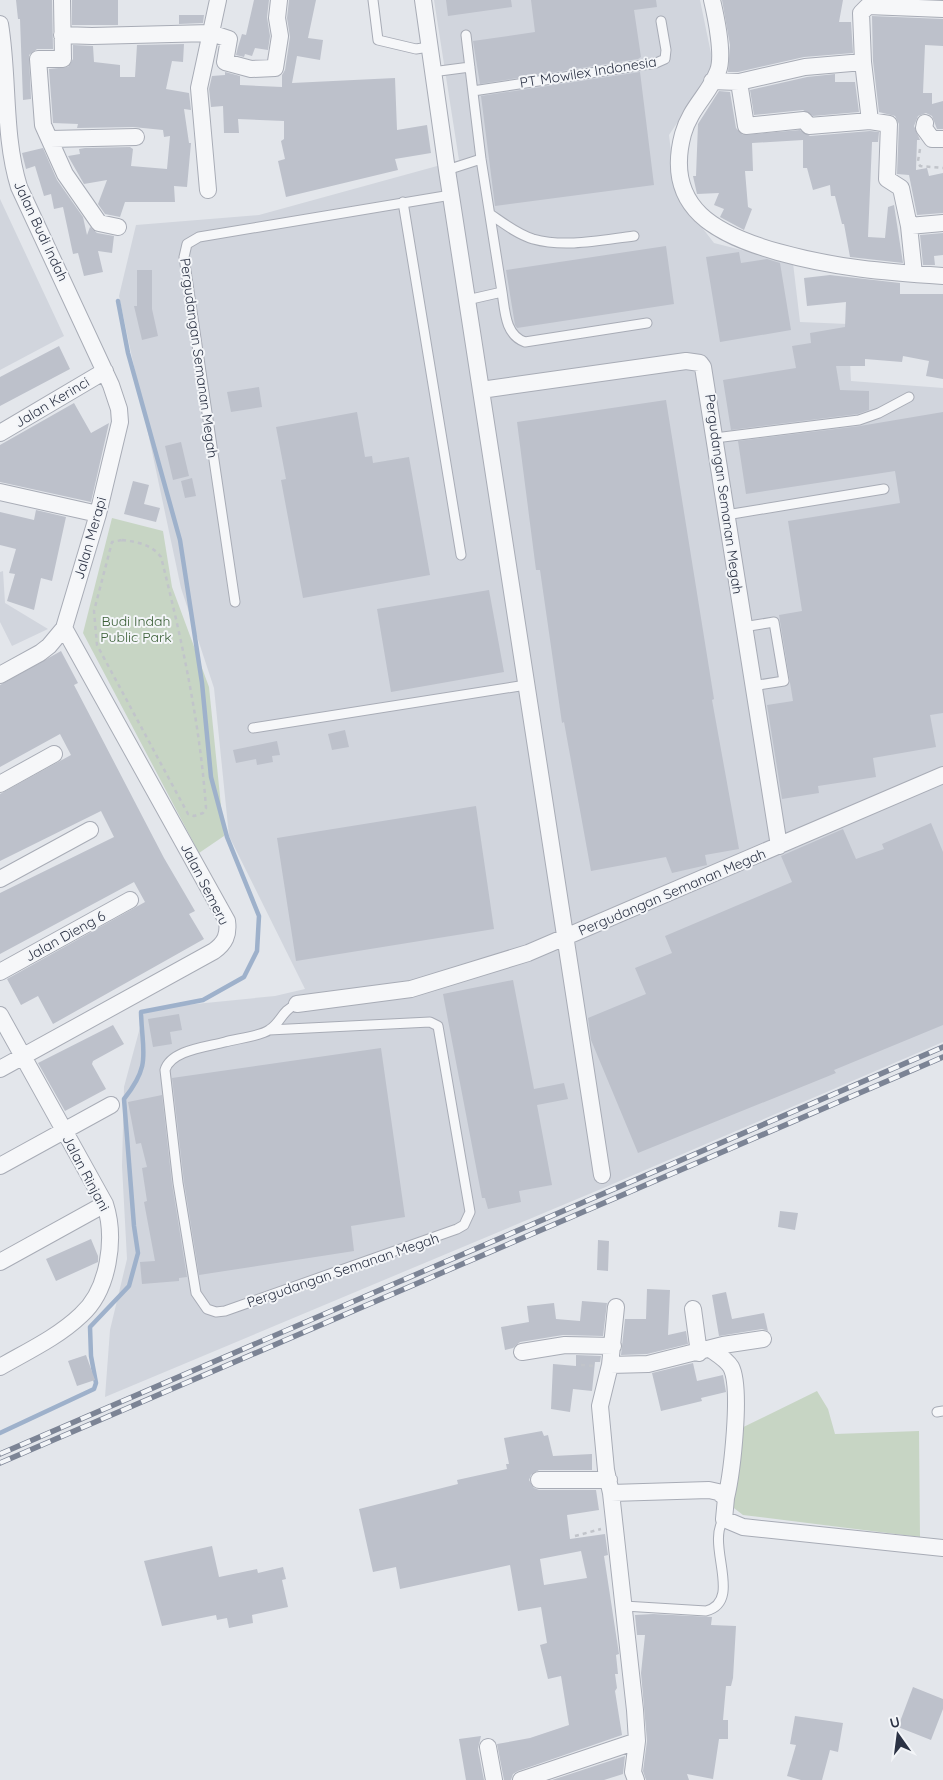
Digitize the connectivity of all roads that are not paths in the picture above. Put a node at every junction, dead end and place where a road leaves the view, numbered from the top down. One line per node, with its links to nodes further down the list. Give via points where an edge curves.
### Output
1 (62, 0): 11 (street)
2 (218, 0): 10 (street)
3 (279, 0): 10 (street, via 280,36 276,68 251,69 225,62 229,39)
4 (373, 0): 13 (lane, via 378,40 416,49)
5 (423, 0): 13 (street, Pergudangan Semanan Megah)
6 (712, 0): 17 (street, via 719,63)
7 (943, 9): 14 (street, via 863,8)
8 (661, 21): 19 (lane, PT Mowilex Indonesia, via 665,59 656,64)
9 (0, 24): 40 (street, Jalan Budi Indah, via 13,168)
10 (211, 33): 11 (street); 27 (street, via 199,88)
11 (62, 35): 23 (street, via 63,60 38,59 43,125)
12 (466, 36): 15 (lane)
13 (429, 47): 16 (street, Pergudangan Semanan Megah)
14 (864, 62): 18 (street, via 805,67); 20 (street)
15 (470, 67): 16 (lane); 19 (lane)
16 (432, 72): 26 (street, Pergudangan Semanan Megah)
17 (712, 81): 18 (street); 35 (street, via 687,123 679,158 680,174 688,196 706,221 737,239 803,259 852,269)
18 (739, 82): 20 (street, via 746,126 804,120 810,126)
19 (473, 91): 25 (lane)
20 (870, 122): 32 (street, via 889,124 887,179 901,188)
21 (924, 125): 24 (street, via 934,140)
22 (136, 137): 23 (street)
23 (50, 139): 33 (street, via 65,174 99,222)
24 (943, 139)
25 (481, 159): 26 (lane); 30 (lane)
26 (447, 170): 28 (street, Pergudangan Semanan Megah)
27 (208, 190)
28 (451, 195): 29 (lane, Pergudangan Semanan Megah); 38 (street, Pergudangan Semanan Megah)
29 (403, 202): 49 (lane); 50 (lane, Pergudangan Semanan Megah, via 199,237 191,240 184,249)
30 (490, 214): 34 (lane, via 516,231 549,242); 37 (lane)
31 (943, 223): 32 (street)
32 (909, 226): 35 (street)
33 (118, 227)
34 (634, 236)
35 (914, 274): 36 (street)
36 (943, 276)
37 (502, 292): 38 (lane); 39 (lane, via 511,332 525,342)
38 (467, 300): 41 (street, Pergudangan Semanan Megah)
39 (647, 323)
40 (105, 371): 43 (street, Jalan Kerinci); 47 (street, Jalan Merapi, via 116,398 120,422)
41 (481, 390): 44 (street, Pergudangan Semanan Megah, via 694,361 700,363 705,372); 54 (street, Pergudangan Semanan Megah)
42 (909, 397): 44 (lane, via 859,420)
43 (0, 433)
44 (715, 438): 48 (street, Pergudangan Semanan Megah)
45 (884, 489): 48 (lane)
46 (0, 492): 47 (street)
47 (98, 514): 52 (street, Jalan Merapi)
48 (726, 514): 51 (street, Pergudangan Semanan Megah)
49 (461, 555)
50 (234, 602)
51 (743, 627): 55 (street, Pergudangan Semanan Megah); 55 (lane, via 774,622 784,681)
52 (64, 628): 53 (street, Jalan Merapi, via 40,653); 69 (street, Jalan Semeru, via 227,921 228,930 226,938 214,951)
53 (0, 675)
54 (526, 685): 56 (lane); 64 (street, Pergudangan Semanan Megah)
55 (752, 686): 61 (street, Pergudangan Semanan Megah)
56 (253, 728)
57 (54, 754): 59 (street)
58 (943, 775): 61 (street, Pergudangan Semanan Megah)
59 (0, 784)
60 (90, 830): 62 (street)
61 (779, 846): 64 (street, Pergudangan Semanan Megah)
62 (0, 879)
63 (130, 900): 65 (street, Jalan Dieng 6)
64 (566, 938): 66 (street, Pergudangan Semanan Megah, via 411,989); 74 (street, Pergudangan Semanan Megah)
65 (0, 972)
66 (297, 1004): 68 (lane, Pergudangan Semanan Megah, via 283,1013)
67 (0, 1015): 69 (street, Jalan Rinjani)
68 (269, 1030): 68 (lane, Pergudangan Semanan Megah, via 430,1022 438,1026 470,1212 464,1225 457,1229 216,1312 207,1309 196,1293 178,1183 165,1070 177,1056)
69 (23, 1056): 70 (street, Jalan Semeru); 72 (street, Jalan Rinjani)
70 (0, 1069)
71 (111, 1105): 72 (street)
72 (64, 1131): 73 (street); 75 (street, Jalan Rinjani)
73 (0, 1166)
74 (602, 1175)
75 (105, 1204): 76 (street); 84 (street, Jalan Rinjani, via 110,1221 109,1260 99,1289 83,1314 62,1332)
76 (0, 1262)
77 (616, 1307): 80 (street)
78 (693, 1309): 81 (street)
79 (763, 1340): 81 (street)
80 (612, 1346): 82 (street, via 564,1345); 83 (street)
81 (705, 1351): 83 (street, via 648,1364); 87 (street, via 726,1361 733,1375 736,1422 732,1474)
82 (522, 1352)
83 (610, 1365): 86 (street, via 600,1406)
84 (0, 1367)
85 (538, 1480): 86 (street)
86 (610, 1487): 87 (street, via 709,1490); 90 (street)
87 (726, 1498): 88 (street)
88 (724, 1520): 89 (street, via 743,1527); 90 (lane, via 720,1526 719,1541 724,1591 715,1609)
89 (943, 1548)
90 (624, 1606): 91 (street)
91 (637, 1741): 94 (street); 95 (street, via 633,1772)
92 (488, 1746): 93 (street)
93 (494, 1780)
94 (521, 1780)
95 (636, 1780)

